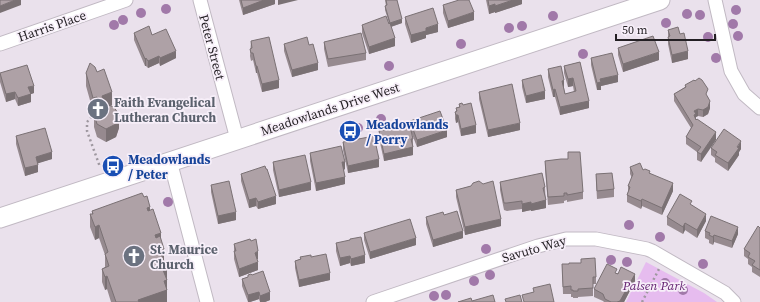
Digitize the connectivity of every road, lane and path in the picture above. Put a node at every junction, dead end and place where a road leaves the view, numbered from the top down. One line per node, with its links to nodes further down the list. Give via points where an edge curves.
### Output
1 (126, 0): 5 (street, Harris Place)
2 (200, 0): 8 (street, Peter Street)
3 (660, 0): 8 (main road, Meadowlands Drive West)
4 (715, 0): 6 (street, via 732,71 744,94)
5 (0, 44)
6 (760, 108)
7 (95, 113): 10 (path, via 87,122 87,131)
8 (237, 139): 9 (main road, Meadowlands Drive West)
9 (170, 161): 11 (main road, Meadowlands Drive West); 13 (street)
10 (100, 167)
11 (0, 218)
12 (665, 259): 14 (street, Savuto Way, via 646,249 596,239 566,239 538,246); 15 (path); 16 (street, Savuto Way, via 725,293)
13 (207, 302)
14 (373, 302)
15 (642, 302)
16 (734, 302)

